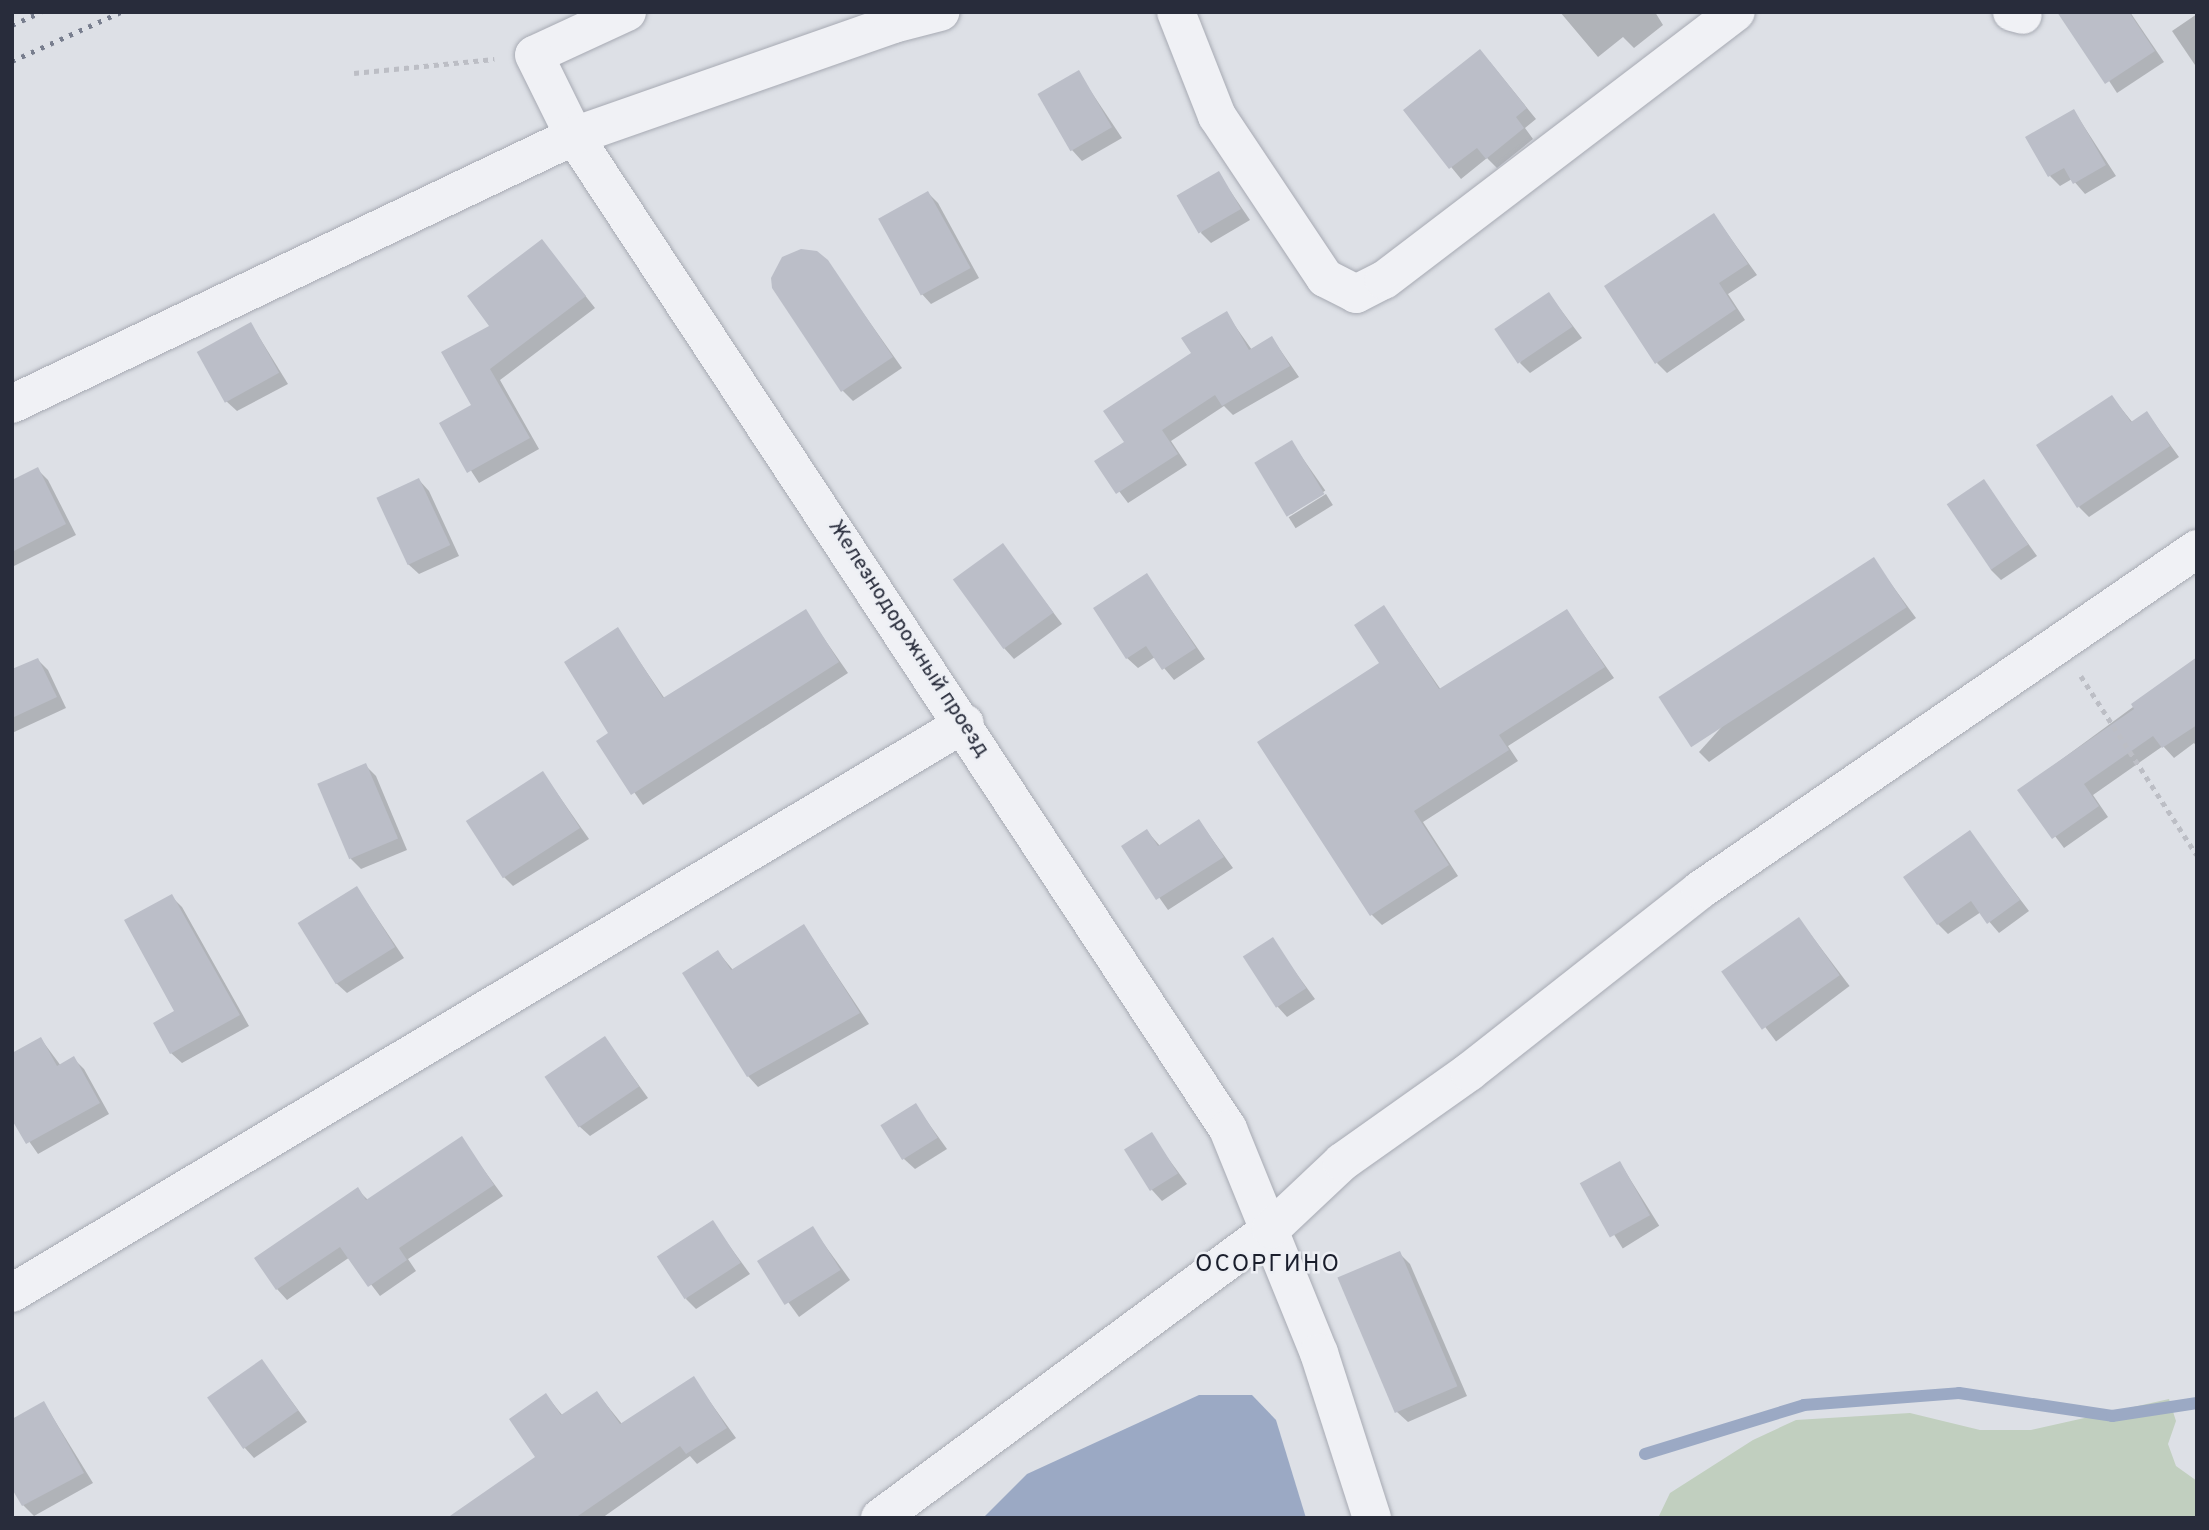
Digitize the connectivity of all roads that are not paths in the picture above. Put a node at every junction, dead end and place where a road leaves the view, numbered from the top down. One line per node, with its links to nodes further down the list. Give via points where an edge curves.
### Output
1 (628, 12): 5 (street, Железнодорожный проезд, via 534,55)
2 (940, 12): 5 (street, via 893,24)
3 (1177, 12): 4 (street, via 1217,116 1325,278 1356,295 1384,280)
4 (1736, 12)
5 (574, 136): 6 (street); 8 (street, Железнодорожный проезд)
6 (12, 404)
7 (2197, 549): 9 (street, via 1700,890 1468,1072 1342,1162)
8 (964, 723): 9 (street, Железнодорожный проезд, via 1228,1129); 10 (street)
9 (1272, 1229): 11 (street); 12 (street, Железнодорожный проезд, via 1319,1353)
10 (12, 1293)
11 (880, 1518)
12 (1371, 1518)

